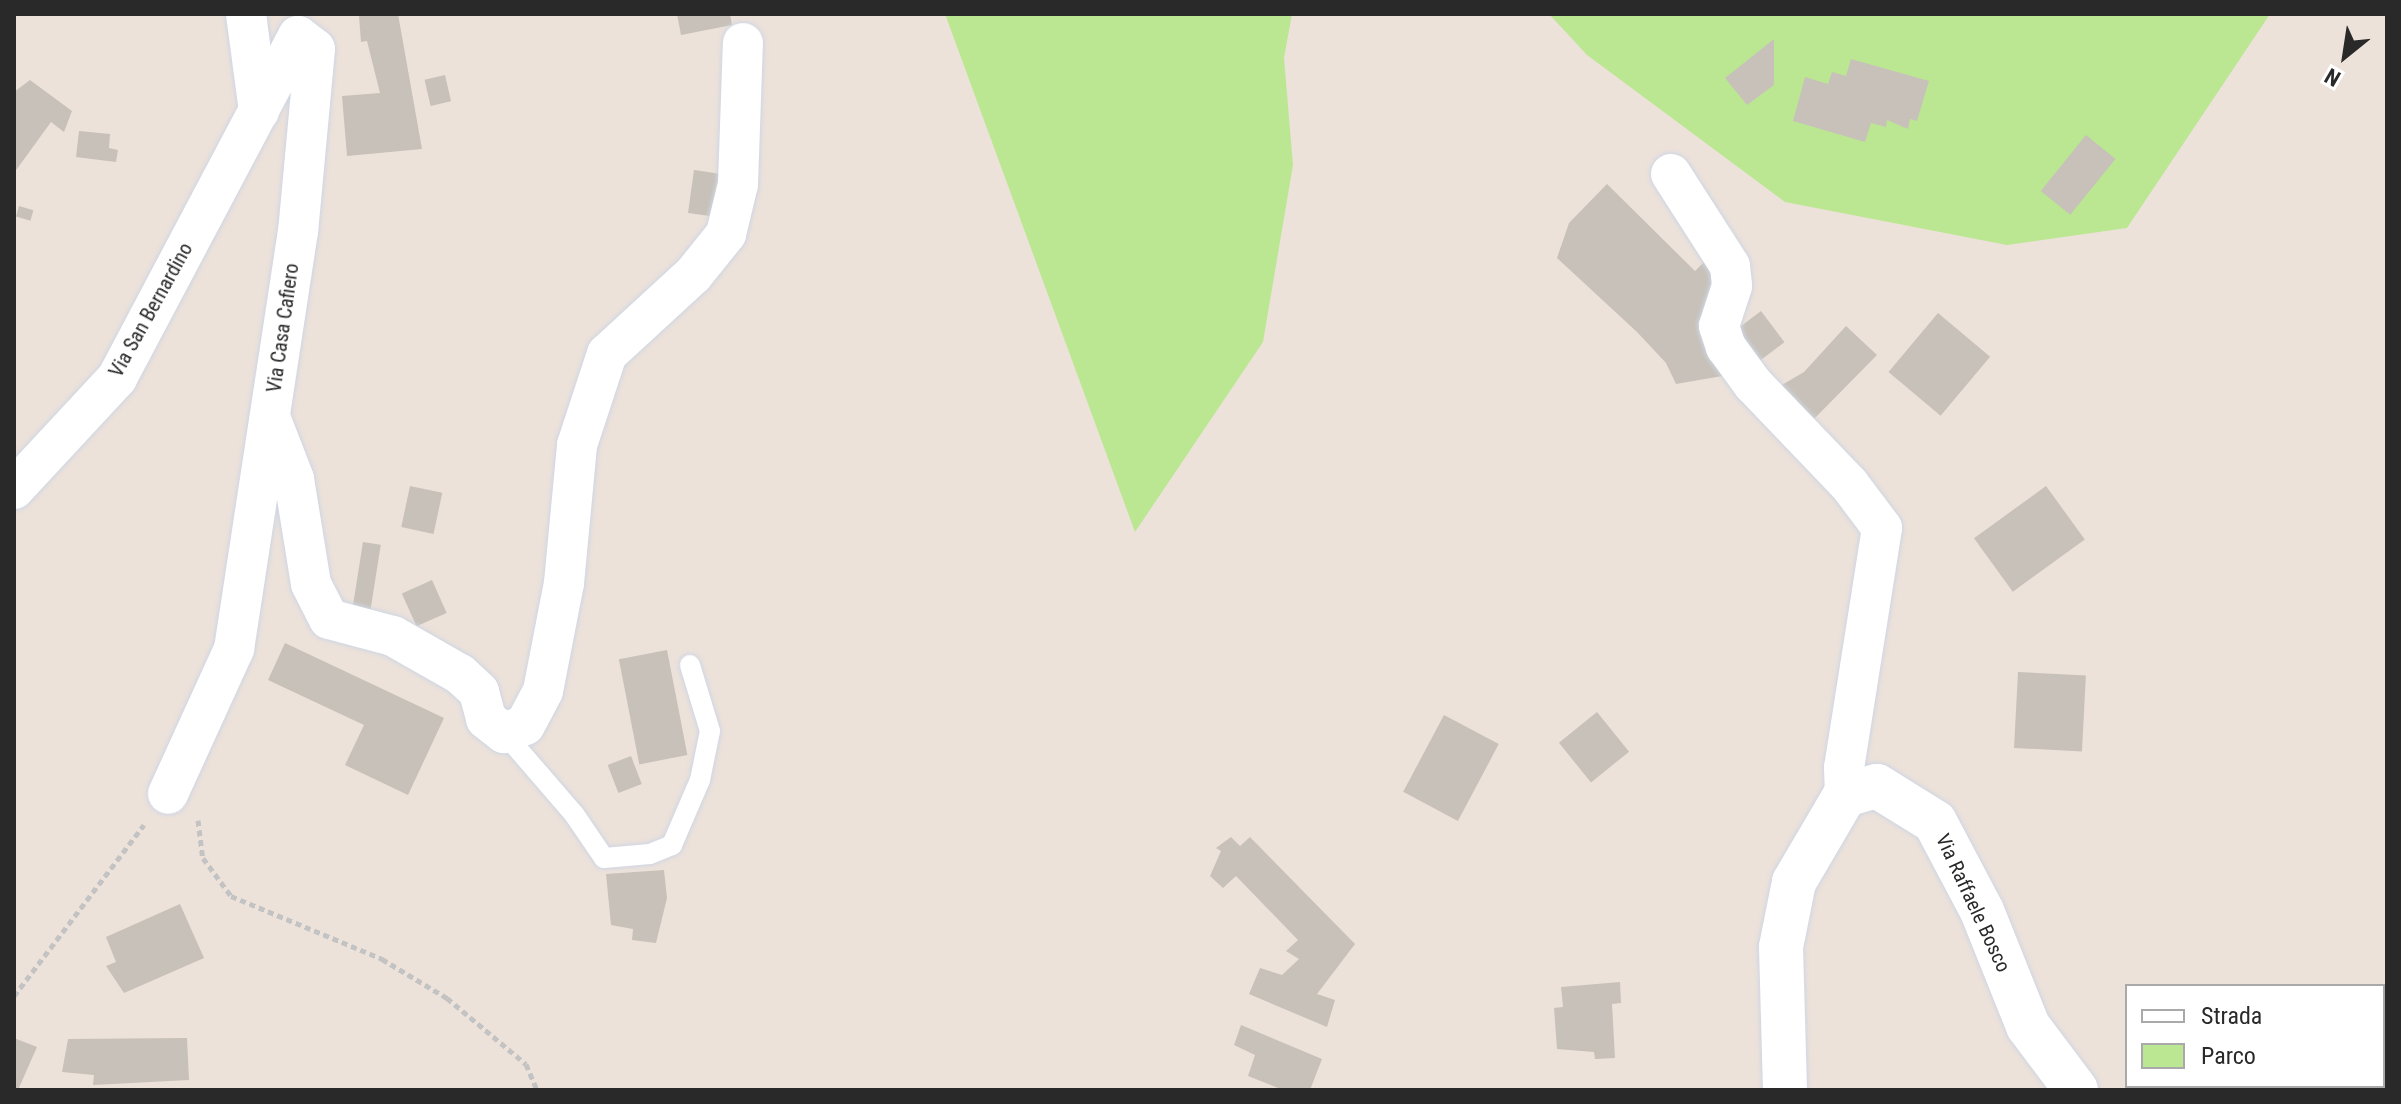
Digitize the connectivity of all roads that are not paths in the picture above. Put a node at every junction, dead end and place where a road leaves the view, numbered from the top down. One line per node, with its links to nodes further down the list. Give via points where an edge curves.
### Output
1 (246, 14): 3 (street)
2 (743, 43): 8 (street, via 738,184 726,234 693,275 607,354 577,445 564,583 543,691 525,725)
3 (259, 111): 5 (street, Via Casa Cafiero, via 298,36 315,49 298,231); 6 (street, Via San Bernardino, via 117,378)
4 (1671, 174): 10 (street, via 1730,266 1732,286 1719,326 1726,347 1882,528 1844,767)
5 (270, 416): 8 (street, via 294,479 311,584 329,619 393,636 460,674 479,692 486,719); 9 (street, Via Casa Cafiero, via 234,649)
6 (14, 489)
7 (690, 665): 8 (lane, via 710,731 700,780 672,845 650,854 604,858 574,814)
8 (504, 733)
9 (168, 794)
10 (1845, 795): 11 (street, via 1794,882 1781,947); 12 (street, Via Raffaele Bosco, via 1877,786 1935,822 1982,911 2028,1026)
11 (1785, 1090)
12 (2076, 1090)

